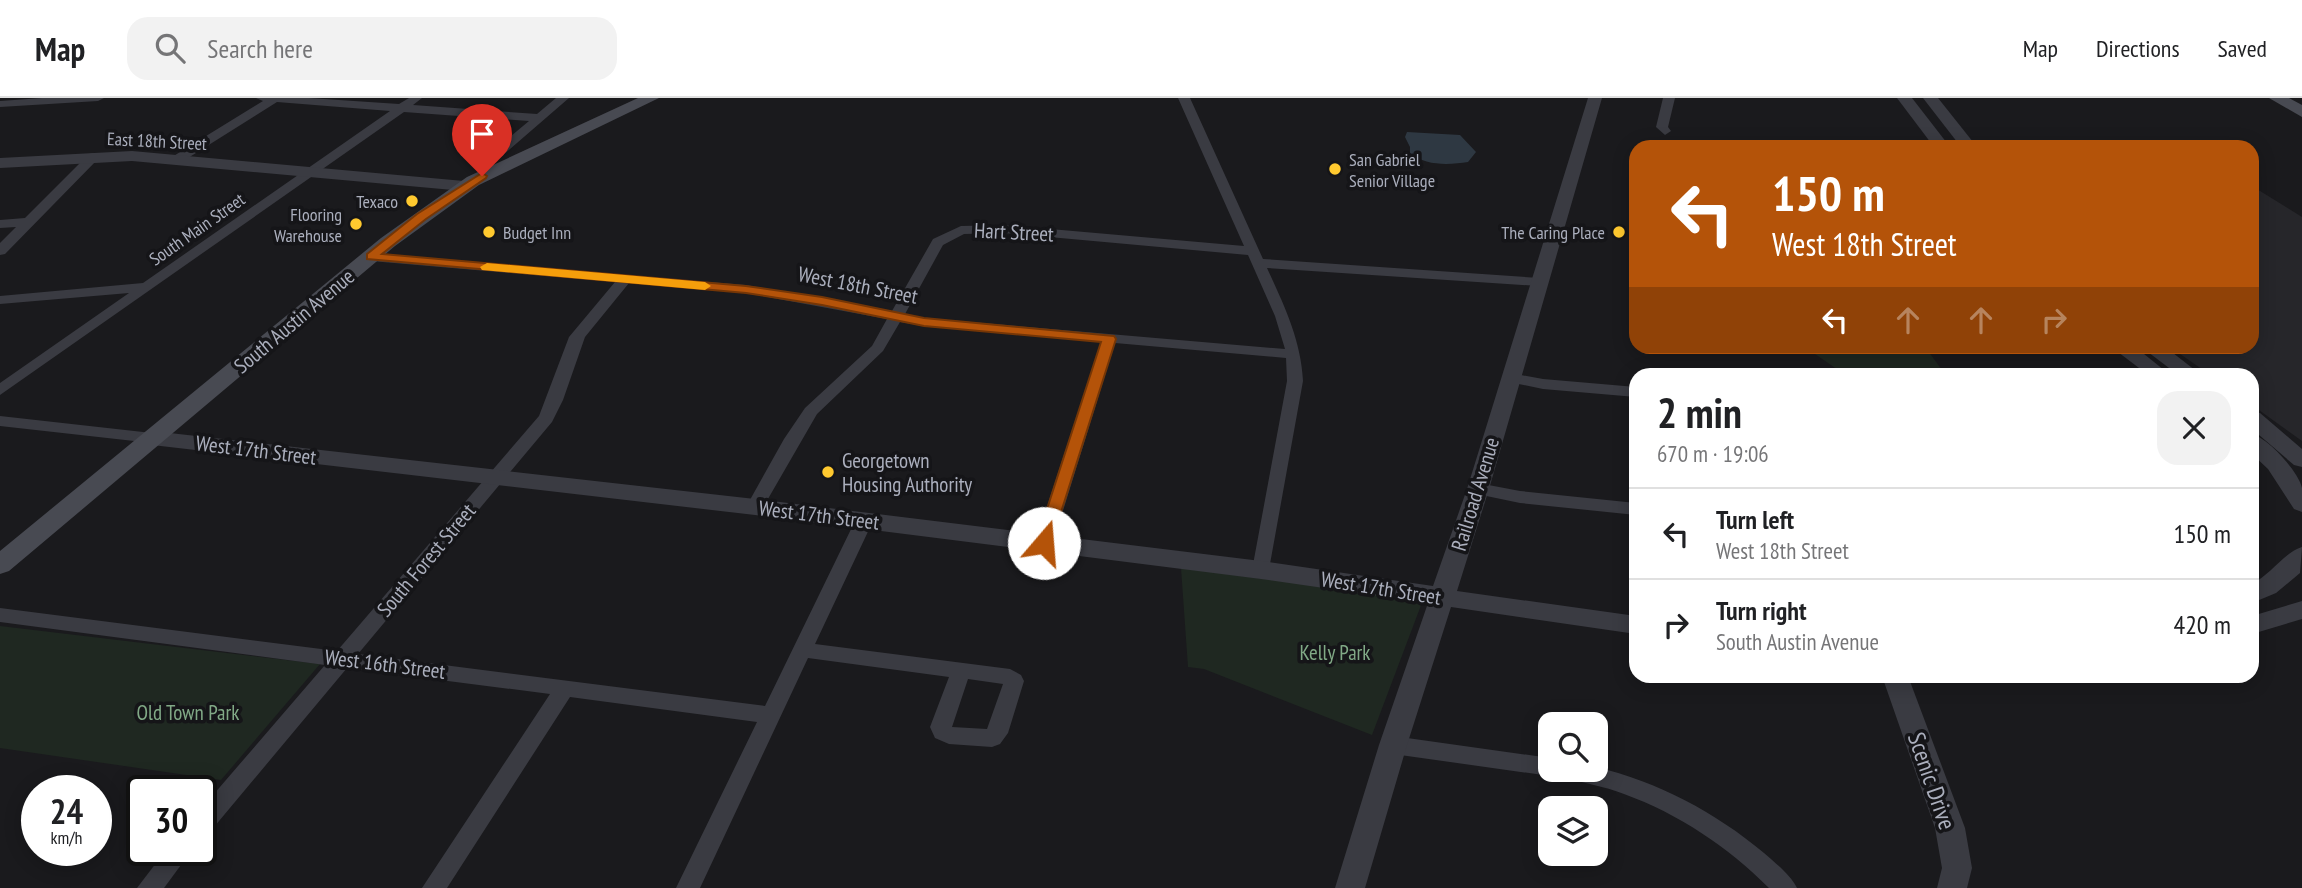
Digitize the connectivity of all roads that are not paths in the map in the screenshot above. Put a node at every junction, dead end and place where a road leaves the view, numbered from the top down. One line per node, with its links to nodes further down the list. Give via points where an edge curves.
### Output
1 (98, 98): 13 (street)
2 (262, 98): 3 (street)
3 (276, 98): 14 (street); 21 (street)
4 (416, 98): 14 (street, South Main Street)
5 (563, 98): 16 (street)
6 (651, 98): 24 (main road, South Austin Avenue)
7 (1184, 98): 29 (street)
8 (1595, 98): 31 (street, Railroad Avenue)
9 (1669, 98): 17 (street)
10 (1904, 98): 18 (street)
11 (1930, 98): 19 (street)
12 (2277, 98): 15 (main road)
13 (0, 104)
14 (402, 108): 16 (street); 23 (street, South Main Street)
15 (2302, 112)
16 (539, 118): 24 (street, via 489,160)
17 (1665, 131)
18 (1937, 140)
19 (1963, 140)
20 (93, 157): 21 (street, East 18th Street); 22 (street, East 18th Street); 25 (street)
21 (176, 160): 23 (street, East 18th Street)
22 (0, 163)
23 (312, 171): 24 (street); 32 (street, South Main Street)
24 (473, 181): 28 (main road, South Austin Avenue)
25 (28, 222): 26 (street); 27 (street)
26 (0, 224)
27 (0, 251)
28 (371, 257): 30 (street, West 18th Street); 46 (main road, South Austin Avenue)
29 (1254, 257): 31 (street, Hart Street); 34 (street, Hart Street, via 1005,229 961,230 938,242); 36 (street)
30 (625, 279): 34 (street, West 18th Street, via 784,294); 49 (street, South Forest Street, via 578,336 546,418)
31 (1539, 282): 41 (street, Railroad Avenue)
32 (148, 287): 33 (street); 42 (street, South Main Street)
33 (0, 300)
34 (897, 317): 35 (street, West 18th Street); 52 (street, Hart Street, via 870,358 811,411)
35 (1109, 339): 36 (street, West 18th Street); 55 (street)
36 (1294, 354): 58 (street, via 1293,398)
37 (2131, 354): 39 (street)
38 (2161, 354): 40 (street)
39 (2151, 368)
40 (2181, 368)
41 (1510, 378): 43 (street); 50 (street, Railroad Avenue)
42 (0, 390)
43 (1629, 391)
44 (0, 421): 46 (street, West 17th Street)
45 (2259, 424): 48 (street)
46 (152, 438): 49 (street, West 17th Street); 57 (main road, South Austin Avenue)
47 (2259, 448): 51 (street, via 2276,464)
48 (2302, 460)
49 (495, 478): 52 (street, West 17th Street); 66 (street, South Forest Street)
50 (1478, 489): 53 (street); 60 (street, Railroad Avenue)
51 (2302, 504)
52 (755, 508): 54 (street, West 17th Street)
53 (1629, 508)
54 (864, 521): 55 (street, West 17th Street); 65 (street)
55 (1044, 543): 58 (street, West 17th Street)
56 (2302, 555): 59 (street, via 2291,569)
57 (0, 565)
58 (1261, 570): 60 (street, West 17th Street)
59 (2259, 590)
60 (1443, 597): 64 (street, West 17th Street); 71 (street, Railroad Avenue)
61 (2302, 610): 63 (street)
62 (0, 615): 66 (street, West 16th Street)
63 (2259, 623)
64 (1629, 624)
65 (802, 650): 67 (street); 70 (street)
66 (341, 659): 69 (street, West 16th Street); 74 (street, South Forest Street)
67 (961, 671)
68 (1898, 683): 81 (street, Scenic Drive, via 1950,828 1957,868)
69 (566, 688): 70 (street, West 16th Street); 77 (street)
70 (770, 715): 78 (street)
71 (1393, 745): 72 (street); 79 (street, Railroad Avenue)
72 (1538, 765)
73 (1608, 779): 80 (street, via 1677,805 1739,844)
74 (217, 807)
75 (168, 866): 76 (street)
76 (149, 888)
77 (434, 888)
78 (691, 888)
79 (1350, 888)
80 (1785, 888)
81 (1952, 888)

